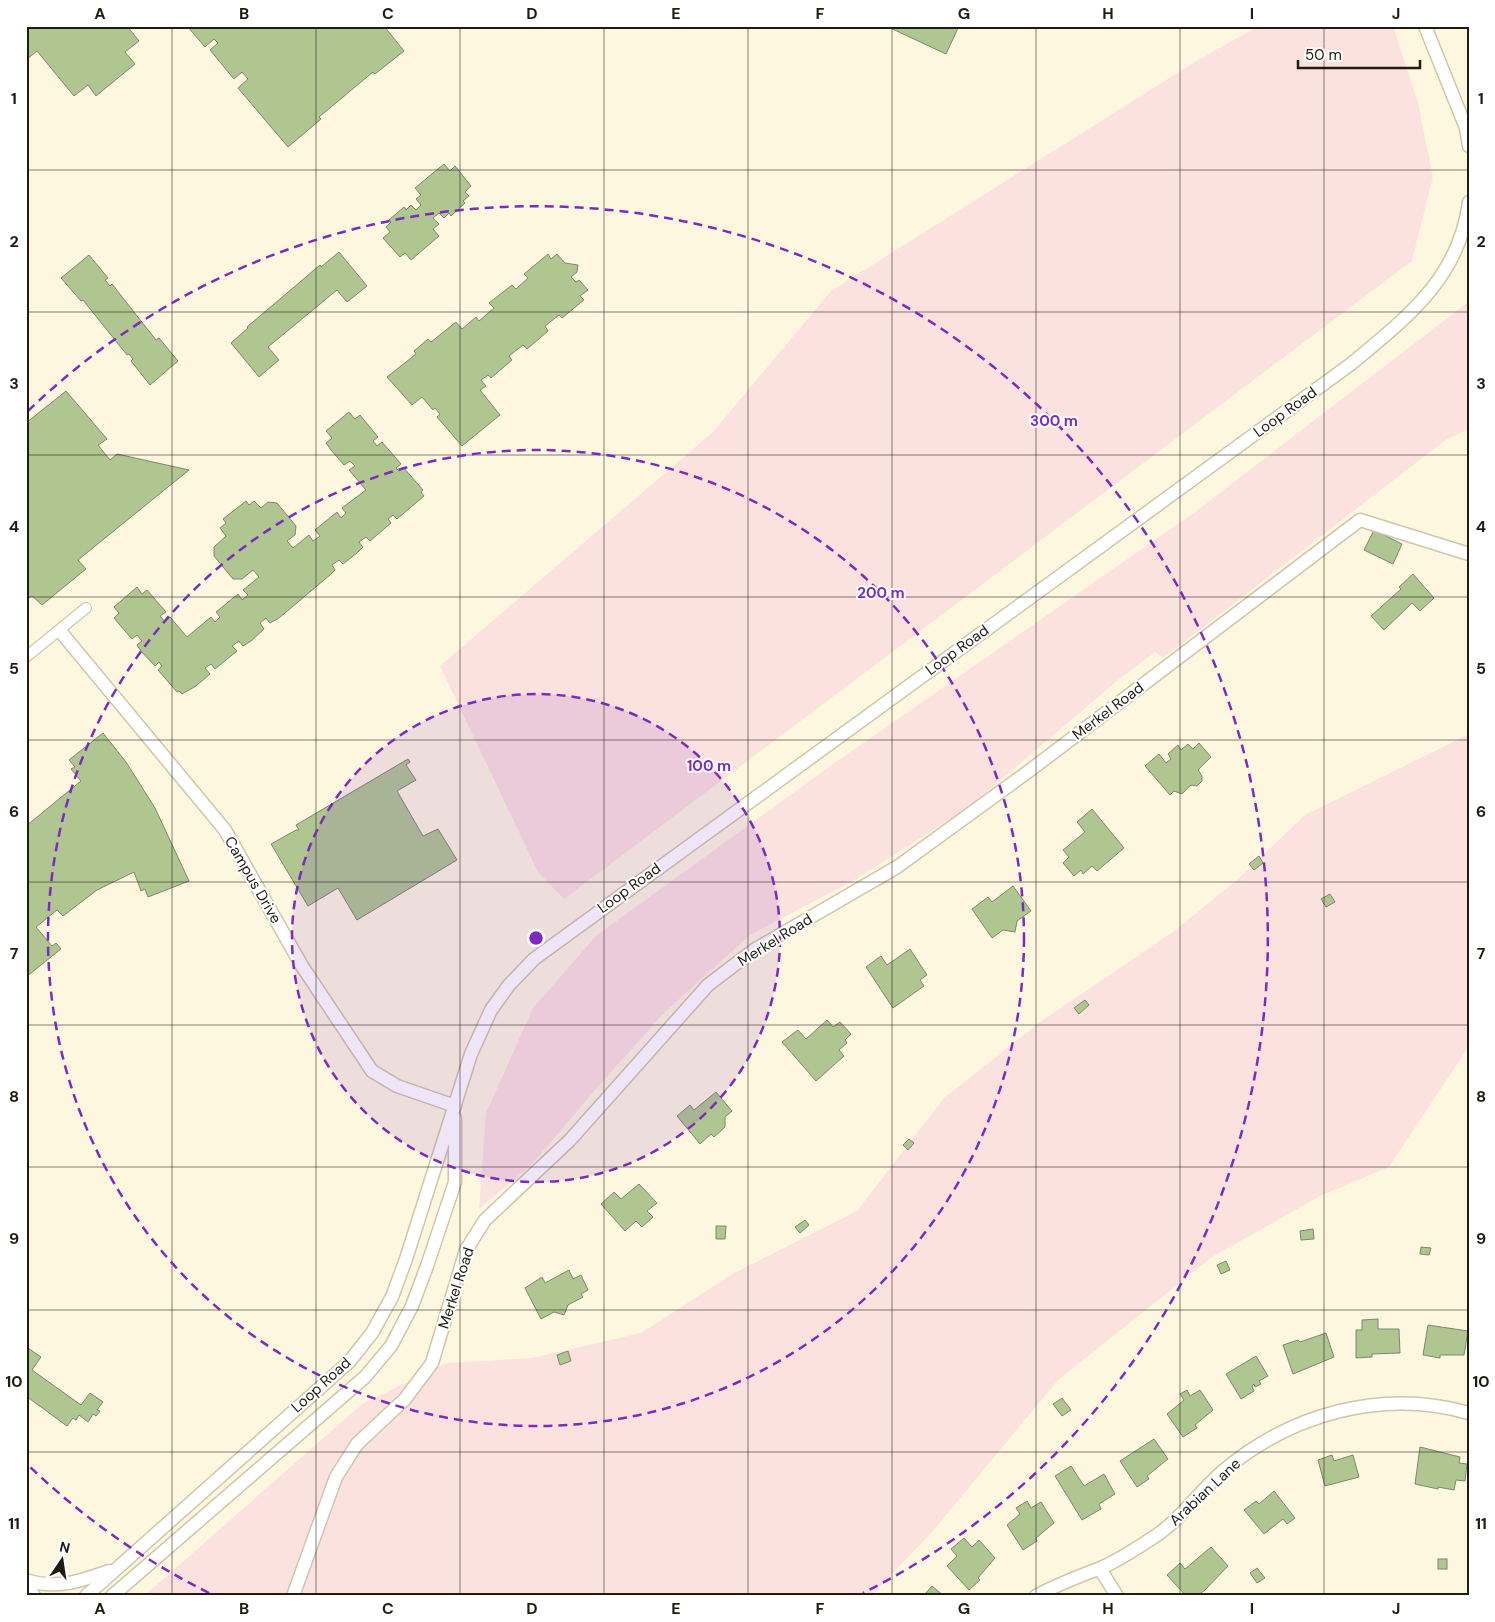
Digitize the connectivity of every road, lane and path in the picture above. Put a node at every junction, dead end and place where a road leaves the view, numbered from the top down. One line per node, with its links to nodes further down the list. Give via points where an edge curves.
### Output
1 (1425, 26): 2 (street, via 1466,128)
2 (1469, 146)
3 (1469, 202): 8 (street, Loop Road, via 1446,272 1397,326 1351,364 534,959 491,1010 471,1054)
4 (1469, 554): 19 (street, Merkel Road, via 1360,520 1029,771 897,866 754,950 708,985 570,1140 484,1220 466,1250 432,1363 405,1399 357,1444 336,1478)
5 (86, 608): 6 (street)
6 (60, 631): 7 (street); 8 (street, Campus Drive, via 225,830 302,966 372,1071 397,1086)
7 (26, 657)
8 (455, 1106): 10 (street, Loop Road, via 406,1259 392,1296 372,1333 349,1362); 13 (street, Loop Road, via 456,1182 412,1306 391,1346 365,1377)
9 (1469, 1413): 11 (street, Arabian Lane, via 1423,1403 1400,1403 1345,1409 1296,1425 1258,1446 1222,1472 1155,1536)
10 (116, 1569): 12 (street, via 73,1584 42,1586); 16 (street, Loop Road)
11 (1100, 1569): 20 (street, Arabian Lane); 21 (street)
12 (26, 1580)
13 (129, 1580): 17 (street, Loop Road); 18 (street)
14 (26, 1591): 15 (street)
15 (32, 1596)
16 (86, 1596)
17 (112, 1596)
18 (125, 1596)
19 (293, 1596)
20 (1036, 1596)
21 (1116, 1596)

